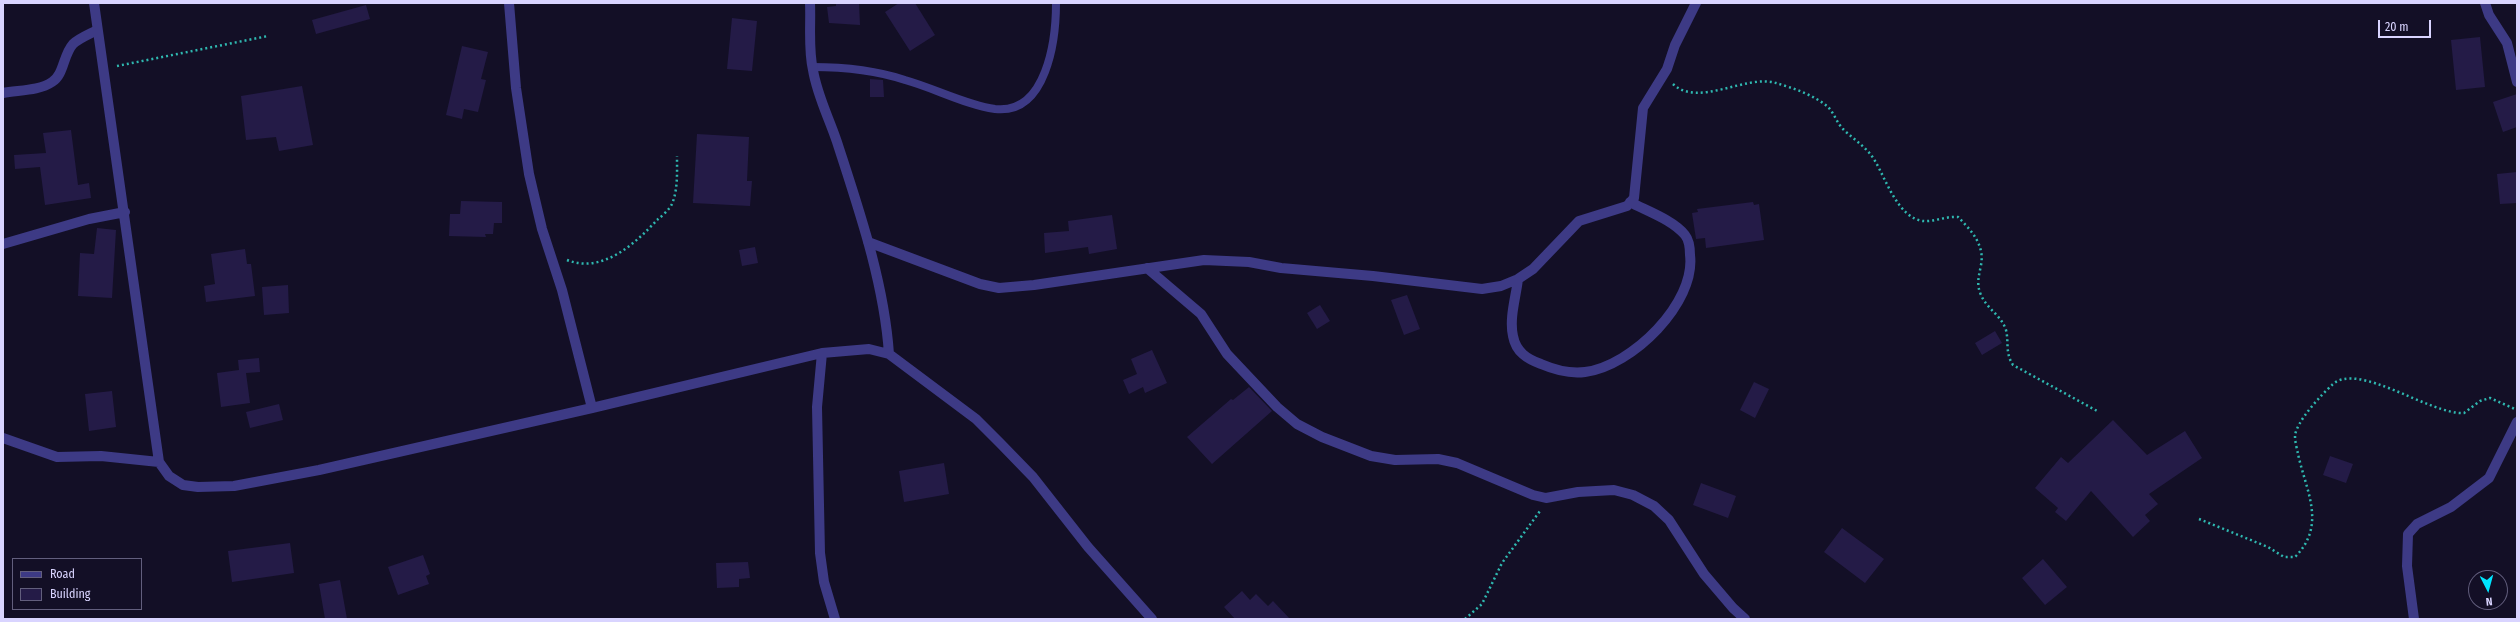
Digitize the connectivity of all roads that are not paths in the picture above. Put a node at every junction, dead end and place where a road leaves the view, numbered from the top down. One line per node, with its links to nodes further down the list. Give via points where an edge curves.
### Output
1 (94, 3): 7 (street)
2 (509, 3): 19 (street, via 516,88 528,174 562,290)
3 (810, 3): 8 (street)
4 (1056, 3): 8 (lane, via 1054,40 1043,77 1031,95 1012,107 996,109 905,79 870,71)
5 (1696, 3): 11 (street, via 1675,45 1667,69 1643,108 1636,185 1634,198)
6 (2487, 4): 9 (street, via 2489,15 2507,43)
7 (97, 30): 10 (street, via 73,44 53,82 42,87); 12 (street)
8 (812, 67): 13 (street)
9 (2517, 82)
10 (3, 93)
11 (1630, 202): 16 (street, via 1627,206 1579,221 1533,269); 16 (street, via 1685,235 1690,246 1692,267 1682,297 1664,322 1627,356 1585,372 1557,371 1530,360 1519,351 1513,336)
12 (125, 212): 14 (street, via 89,219); 22 (street)
13 (868, 242): 15 (street, via 980,284 998,288 1034,286); 18 (street, via 888,331)
14 (3, 244)
15 (1147, 268): 16 (street, via 1204,260 1249,262 1280,268 1482,289 1501,286); 25 (street, via 1201,314 1228,354 1277,407 1297,424 1322,437 1371,456 1395,460 1438,459 1457,463 1506,485 1546,498 1578,492 1614,490 1654,506 1669,520 1704,574)
16 (1518, 279)
17 (822, 353): 18 (street, via 869,348); 19 (street); 23 (street, via 817,407 820,553 824,582)
18 (889, 354): 24 (street, via 976,420 1000,443 1033,477 1088,547)
19 (592, 408): 22 (street, via 319,470 234,486 198,487 183,484 169,476)
20 (2517, 422): 26 (street, via 2488,478 2450,507 2417,524 2408,534 2407,566)
21 (3, 438): 22 (street, via 57,456 101,456)
22 (159, 462)
23 (835, 619)
24 (1152, 619)
25 (1746, 619)
26 (2414, 619)

